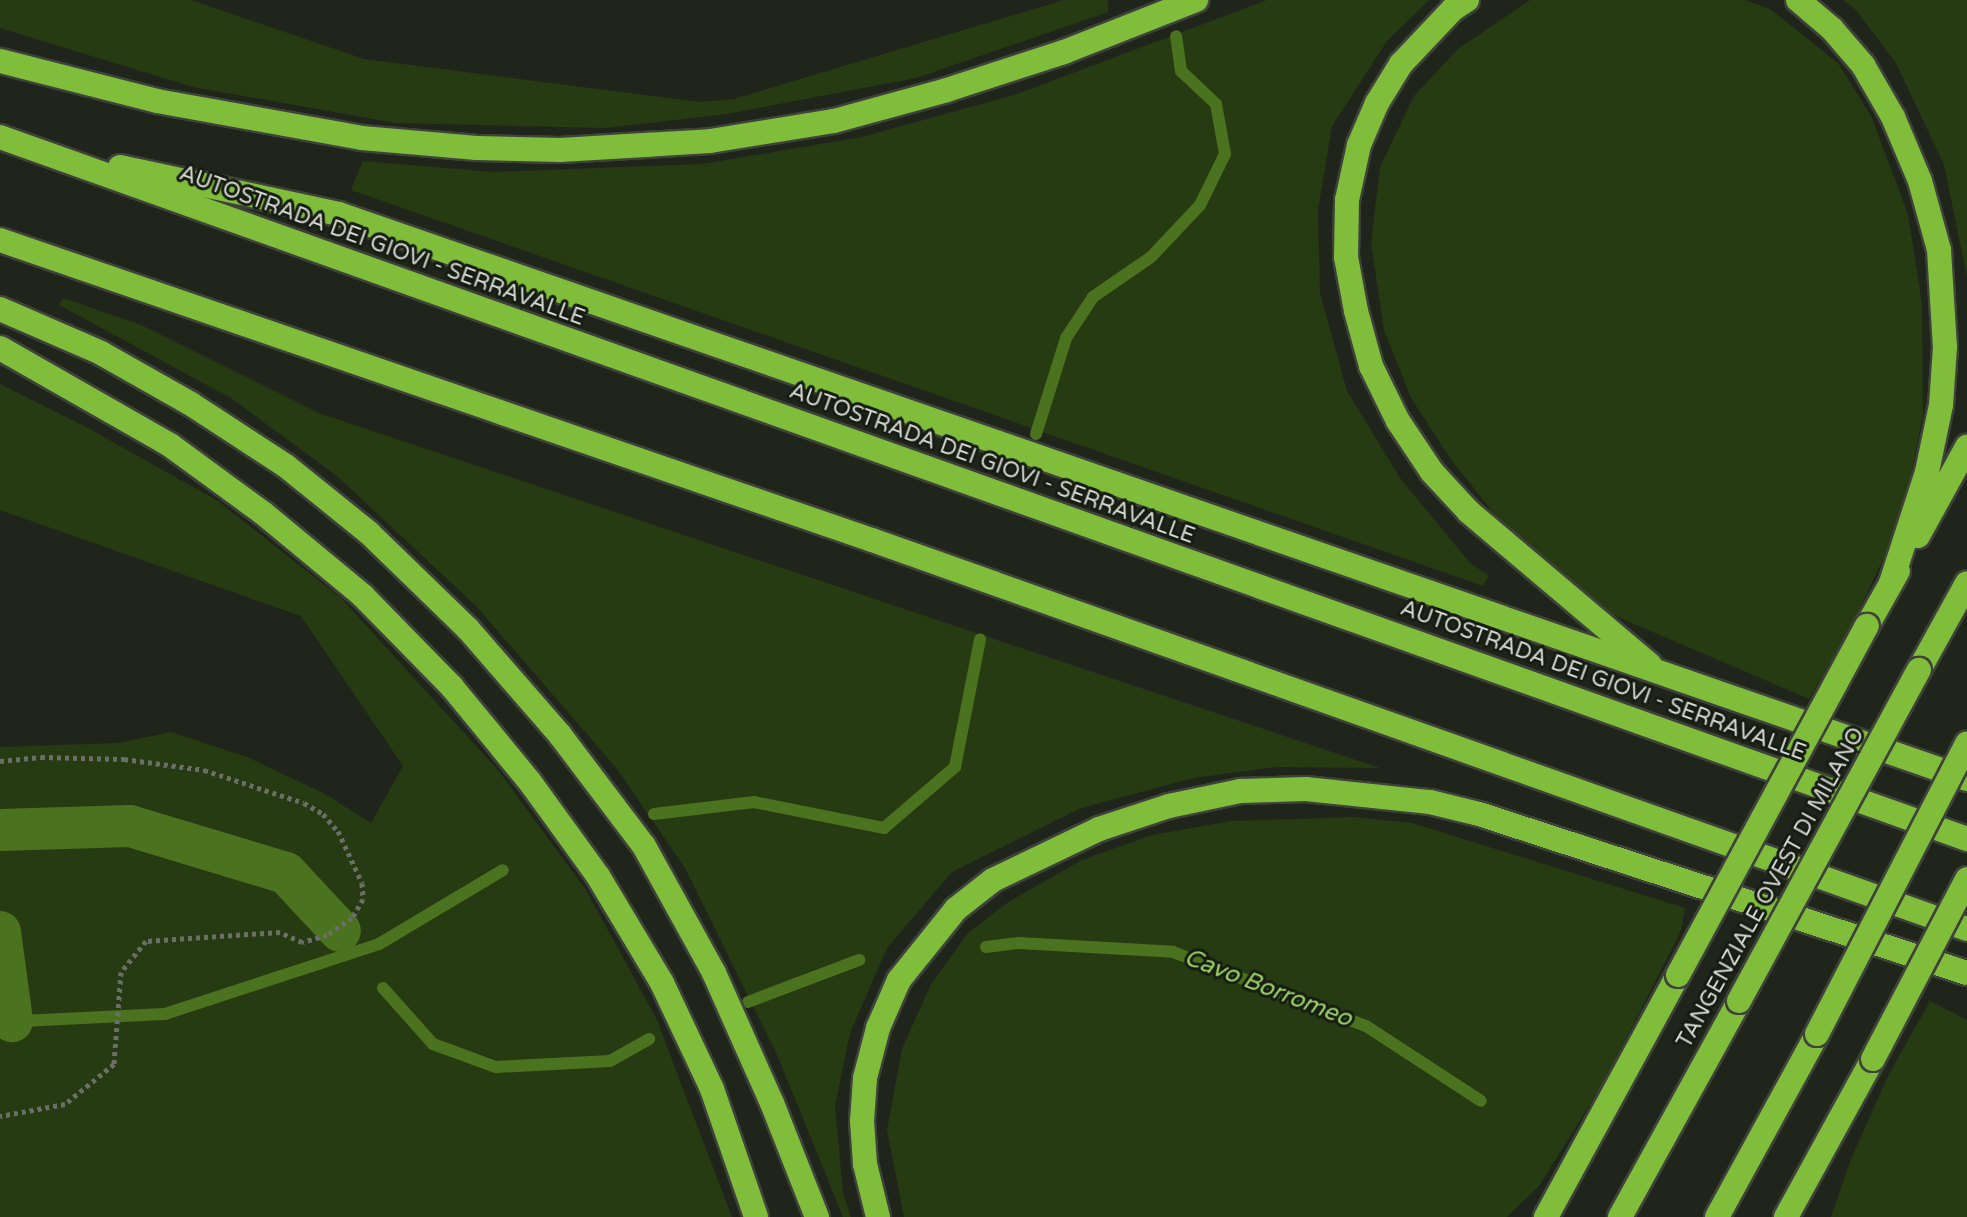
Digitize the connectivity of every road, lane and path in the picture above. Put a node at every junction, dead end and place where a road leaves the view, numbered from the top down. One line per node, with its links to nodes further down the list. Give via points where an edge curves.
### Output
1 (1196, 0): 4 (highway, via 1035,62 834,121 710,141 560,150 348,136 157,101)
2 (1467, 0): 12 (highway, via 1401,64 1359,145 1347,200 1346,257 1371,366 1423,459 1469,512)
3 (1798, 0): 10 (highway, via 1863,65 1886,104 1920,181 1939,250 1945,347 1941,405 1927,472)
4 (0, 61)
5 (10, 141): 12 (highway, via 339,214); 16 (highway, AUTOSTRADA DEI GIOVI - SERRAVALLE)
6 (0, 240): 18 (highway, via 887,545)
7 (0, 309): 24 (highway, via 101,353 286,466 369,533 468,629 560,735 644,846 714,973)
8 (0, 348): 23 (highway, via 170,445 263,513 362,595 452,687 598,876 662,983 712,1089)
9 (1967, 447): 10 (highway)
10 (1891, 583): 22 (highway, bridge)
11 (1967, 583): 26 (highway, TANGENZIALE OVEST DI MILANO, bridge)
12 (1661, 674): 15 (highway)
13 (1967, 743): 27 (highway, bridge)
14 (0, 761): 20 (path, via 137,761 204,770 304,803 323,814 348,848 363,899 352,918 327,935 302,942 280,932 146,941 121,972 114,1064 65,1104)
15 (1967, 779)
16 (1967, 839)
17 (1967, 879): 21 (highway, bridge)
18 (1967, 929)
19 (1967, 973): 25 (highway, via 1430,802 1306,789 1241,791 1169,806 1099,829 993,880 956,909 899,980 878,1028 865,1078 865,1164)
20 (0, 1116)
21 (1804, 1186): 28 (highway); 29 (highway)
22 (1547, 1213)
23 (756, 1217)
24 (817, 1217)
25 (878, 1217)
26 (1620, 1217)
27 (1717, 1217)
28 (1786, 1217)
29 (1797, 1217)

